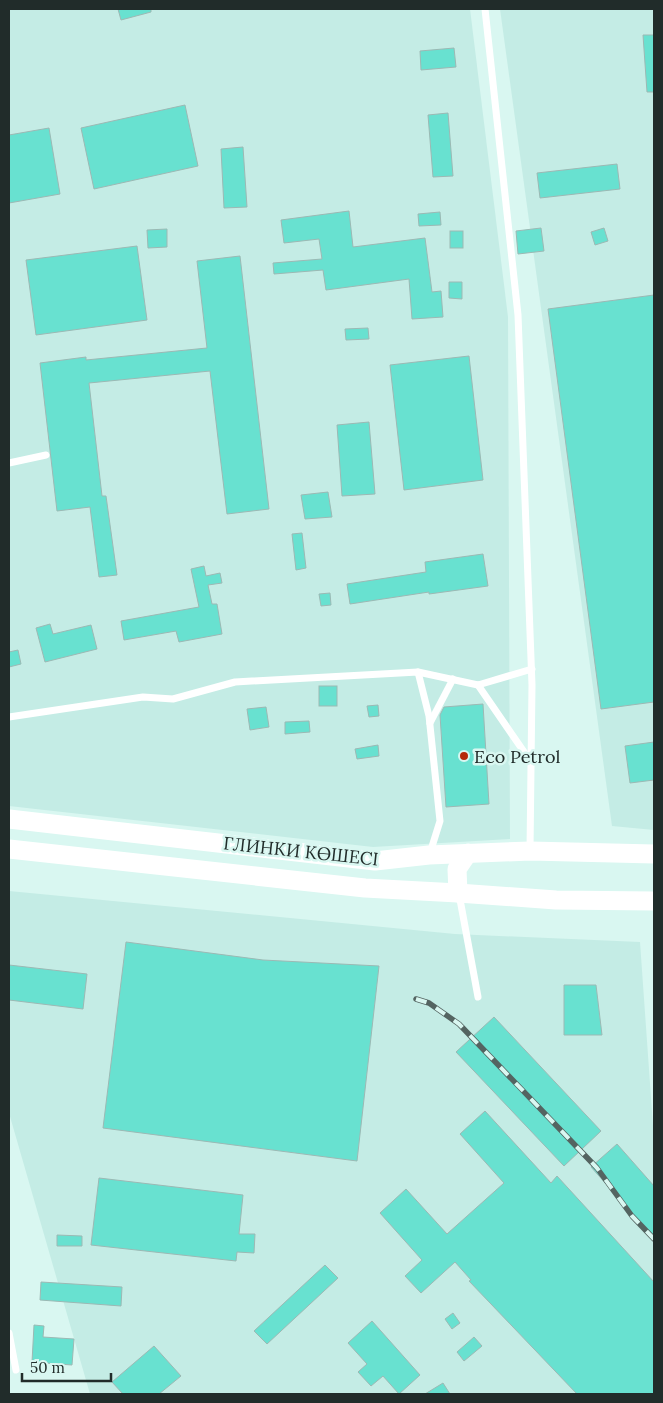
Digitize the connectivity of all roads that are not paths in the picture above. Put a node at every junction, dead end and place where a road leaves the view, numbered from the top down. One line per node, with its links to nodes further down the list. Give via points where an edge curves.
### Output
1 (484, 9): 4 (lane, via 518,315)
2 (46, 455): 3 (lane)
3 (9, 463)
4 (532, 669): 7 (lane); 10 (lane)
5 (418, 672): 6 (lane); 8 (lane, via 236,682 173,699 143,697); 9 (lane)
6 (453, 679): 7 (lane); 9 (lane)
7 (478, 685): 10 (lane)
8 (9, 717)
9 (430, 723): 15 (lane, via 440,821)
10 (531, 762): 13 (lane)
11 (9, 819): 15 (main road, ГЛИНКИ КӨШЕСІ, via 375,861)
12 (9, 849): 17 (main road, ГЛИНКИ КӨШЕСІ, via 365,888)
13 (530, 851): 14 (main road, ГЛИНКИ КӨШЕСІ); 16 (main road, ГЛИНКИ КӨШЕСІ)
14 (468, 853): 15 (main road, ГЛИНКИ КӨШЕСІ); 17 (main road, via 457,869)
15 (429, 855)
16 (653, 855)
17 (458, 893): 18 (main road, ГЛИНКИ КӨШЕСІ, via 556,900); 19 (lane)
18 (654, 901)
19 (478, 997)
20 (9, 1333): 21 (lane)
21 (16, 1370)

